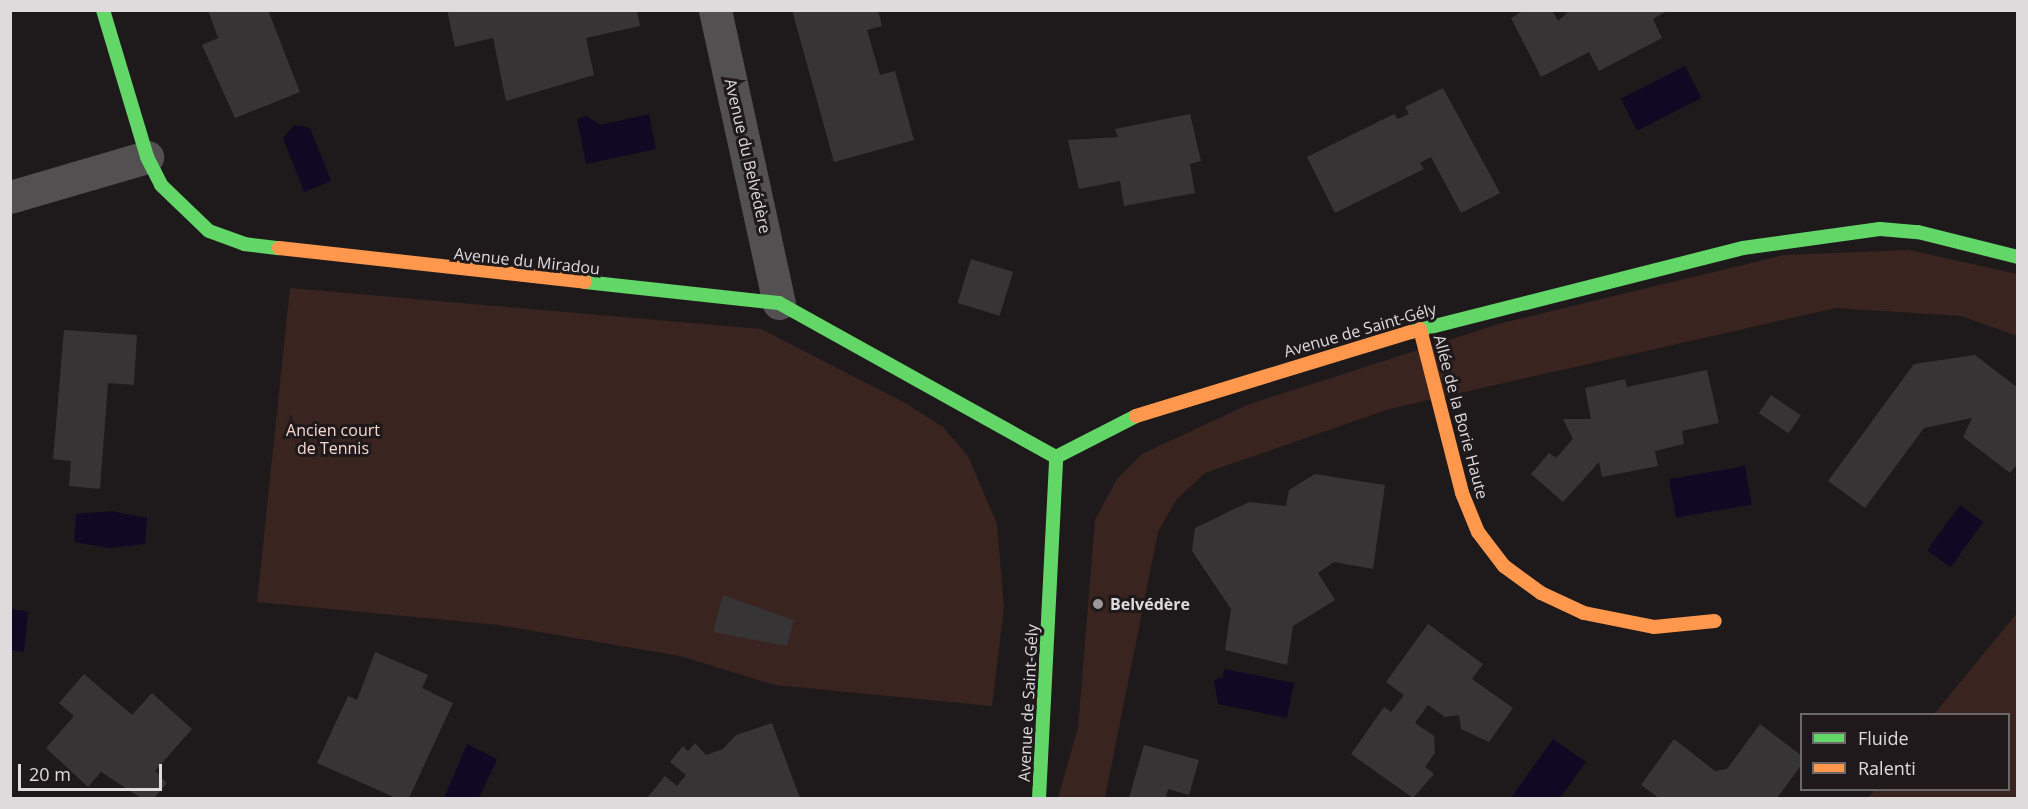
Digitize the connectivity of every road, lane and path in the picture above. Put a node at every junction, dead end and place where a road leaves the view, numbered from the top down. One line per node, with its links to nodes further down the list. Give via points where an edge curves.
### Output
1 (103, 10): 3 (street, Avenue du Miradou)
2 (715, 10): 6 (street, Avenue du Belvédère)
3 (147, 157): 4 (street); 6 (street, Avenue du Miradou, via 161,185 209,231 244,244)
4 (10, 197)
5 (2018, 257): 7 (street, Avenue de Saint-Gély, via 1918,232 1880,229 1743,248)
6 (779, 303): 8 (street, Avenue du Miradou)
7 (1420, 329): 8 (street, Avenue de Saint-Gély, via 1146,411); 9 (street, Allée de la Borie Haute, via 1462,493 1478,532 1504,566 1541,593 1584,613 1654,627)
8 (1056, 457): 10 (street, Avenue de Saint-Gély)
9 (1714, 621)
10 (1039, 798)

